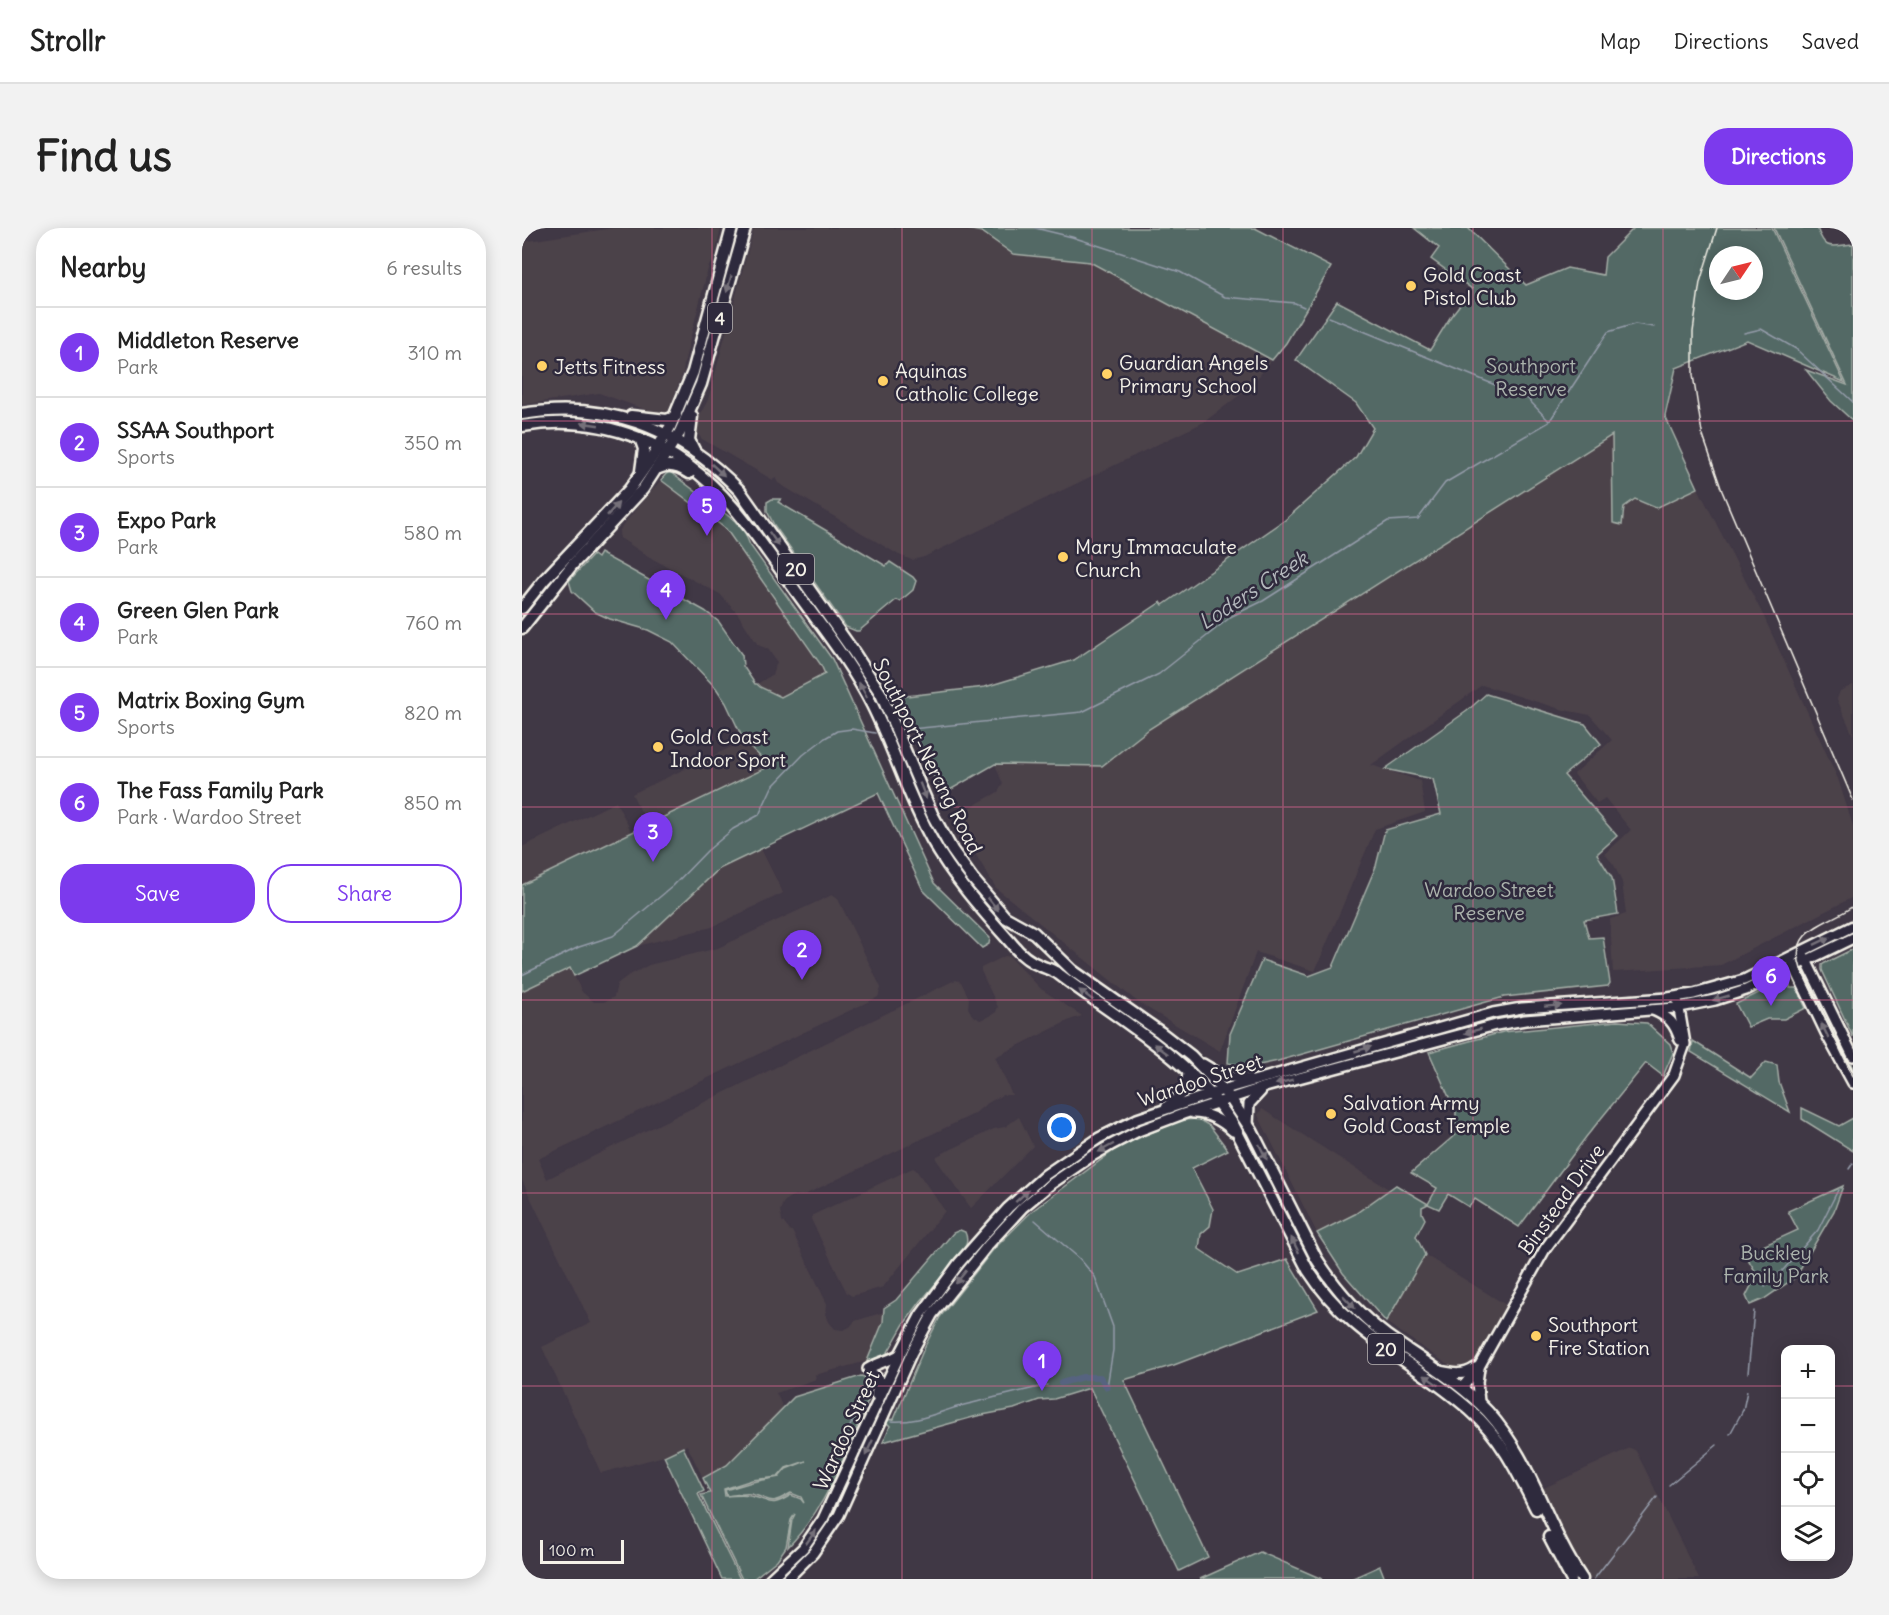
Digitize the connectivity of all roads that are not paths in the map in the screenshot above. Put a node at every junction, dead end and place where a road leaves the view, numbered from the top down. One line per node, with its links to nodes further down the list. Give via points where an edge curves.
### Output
1 (732, 228): 7 (main road, 4, via 693,372)
2 (745, 228): 3 (main road, 4, one-way to 3)
3 (693, 406): 10 (main road, 4); 13 (main road, via 689,438)
4 (557, 409): 5 (main road, Southport-Nerang Road / 20); 6 (main road, Southport-Nerang Road / 20); 8 (main road)
5 (522, 414)
6 (615, 416): 7 (main road, via 665,420); 10 (main road, Southport-Nerang Road / 20)
7 (676, 416): 10 (main road, 4)
8 (557, 421): 9 (main road, Southport-Nerang Road / 20); 11 (main road, Southport-Nerang Road / 20, one-way to 8, via 600,425)
9 (522, 426)
10 (671, 437): 12 (main road, 4); 13 (main road, Southport-Nerang Road / 20)
11 (640, 438): 12 (main road, Southport-Nerang Road / 20); 15 (main road, via 644,449)
12 (664, 449): 14 (main road, 4); 15 (main road, 4); 16 (main road, Southport-Nerang Road / 20, via 711,484)
13 (695, 452): 20 (main road, Southport-Nerang Road / 20, one-way to 20, via 746,498)
14 (659, 468): 16 (main road, via 667,465 684,470); 17 (main road, 4, via 622,514)
15 (640, 475): 17 (main road, 4, one-way to 15)
16 (744, 520): 21 (main road, Southport-Nerang Road / 20)
17 (548, 584): 18 (main road, 4); 19 (main road, 4)
18 (522, 608)
19 (522, 628)
20 (852, 650): 21 (main road); 22 (main road, Southport-Nerang Road / 20, one-way to 22, via 881,694)
21 (843, 657): 23 (main road, Southport-Nerang Road / 20, one-way to 21, via 873,707)
22 (932, 814): 23 (main road); 25 (main road, Southport-Nerang Road / 20, one-way to 25, via 957,857 998,911)
23 (921, 819): 27 (main road, Southport-Nerang Road / 20, via 953,874)
24 (1853, 926): 29 (main road, Wardoo Street, one-way to 24)
25 (1027, 928): 27 (main road, via 1021,927); 28 (main road, 20)
26 (1853, 938): 31 (main road, Wardoo Street)
27 (1008, 939): 32 (main road, 20)
28 (1052, 950): 32 (main road, via 1038,962); 38 (main road, 20, via 1073,971)
29 (1801, 951): 30 (main road, Wardoo Street); 31 (main road)
30 (1790, 957): 33 (main road); 34 (main road, Wardoo Street, via 1744,980)
31 (1807, 960): 33 (main road, Wardoo Street); 39 (main road)
32 (1032, 962): 40 (main road, 20, one-way to 32, via 1057,972)
33 (1794, 967): 35 (main road, Wardoo Street, one-way to 35, via 1735,994); 42 (main road, one-way to 33)
34 (1676, 997): 35 (main road, Binstead Drive); 41 (main road, Wardoo Street, one-way to 34, via 1493,1013)
35 (1677, 1007): 36 (main road, Wardoo Street); 37 (main road, Binstead Drive)
36 (1652, 1010): 37 (main road, via 1671,1020); 43 (main road, Wardoo Street, one-way to 43, via 1496,1025)
37 (1682, 1044): 51 (main road, Binstead Drive, via 1680,1059 1667,1086 1545,1249)
38 (1191, 1056): 41 (main road, via 1222,1076); 44 (main road, 20)
39 (1853, 1056)
40 (1188, 1071): 45 (main road, 20); 46 (main road, via 1184,1091)
41 (1259, 1079): 44 (main road, Wardoo Street)
42 (1853, 1083)
43 (1265, 1087): 44 (main road, Wardoo Street); 48 (main road, via 1249,1104)
44 (1227, 1094): 45 (main road, Wardoo Street); 48 (main road, 20)
45 (1214, 1098): 46 (main road, Wardoo Street); 47 (main road, Wardoo Street); 49 (main road, 20)
46 (1158, 1112): 50 (main road, Wardoo Street, one-way to 46, via 935,1295 1008,1209 1045,1175 1089,1144)
47 (1183, 1114): 49 (main road, via 1209,1114); 58 (main road, Wardoo Street, one-way to 58, via 1138,1131 1073,1168 1023,1207 988,1245 921,1332 838,1515 813,1553)
48 (1248, 1125): 52 (main road, 20, one-way to 52, via 1328,1277 1360,1313)
49 (1240, 1136): 55 (main road, 20, one-way to 49, via 1366,1335 1323,1291 1308,1270)
50 (899, 1355): 56 (main road, Wardoo Street); 56 (main road, via 868,1369 879,1383)
51 (1480, 1365): 52 (main road, via 1468,1374); 53 (main road, Binstead Drive); 54 (main road, Binstead Drive, via 1476,1382)
52 (1439, 1371): 53 (main road, 20)
53 (1462, 1388): 54 (main road, 20); 55 (main road)
54 (1479, 1402): 60 (main road, 20, via 1513,1447)
55 (1466, 1407): 59 (main road, 20, via 1490,1431 1512,1462)
56 (875, 1409): 57 (main road, Wardoo Street, one-way to 56, via 803,1548 824,1519)
57 (770, 1579)
58 (787, 1579)
59 (1571, 1579)
60 (1582, 1579)

